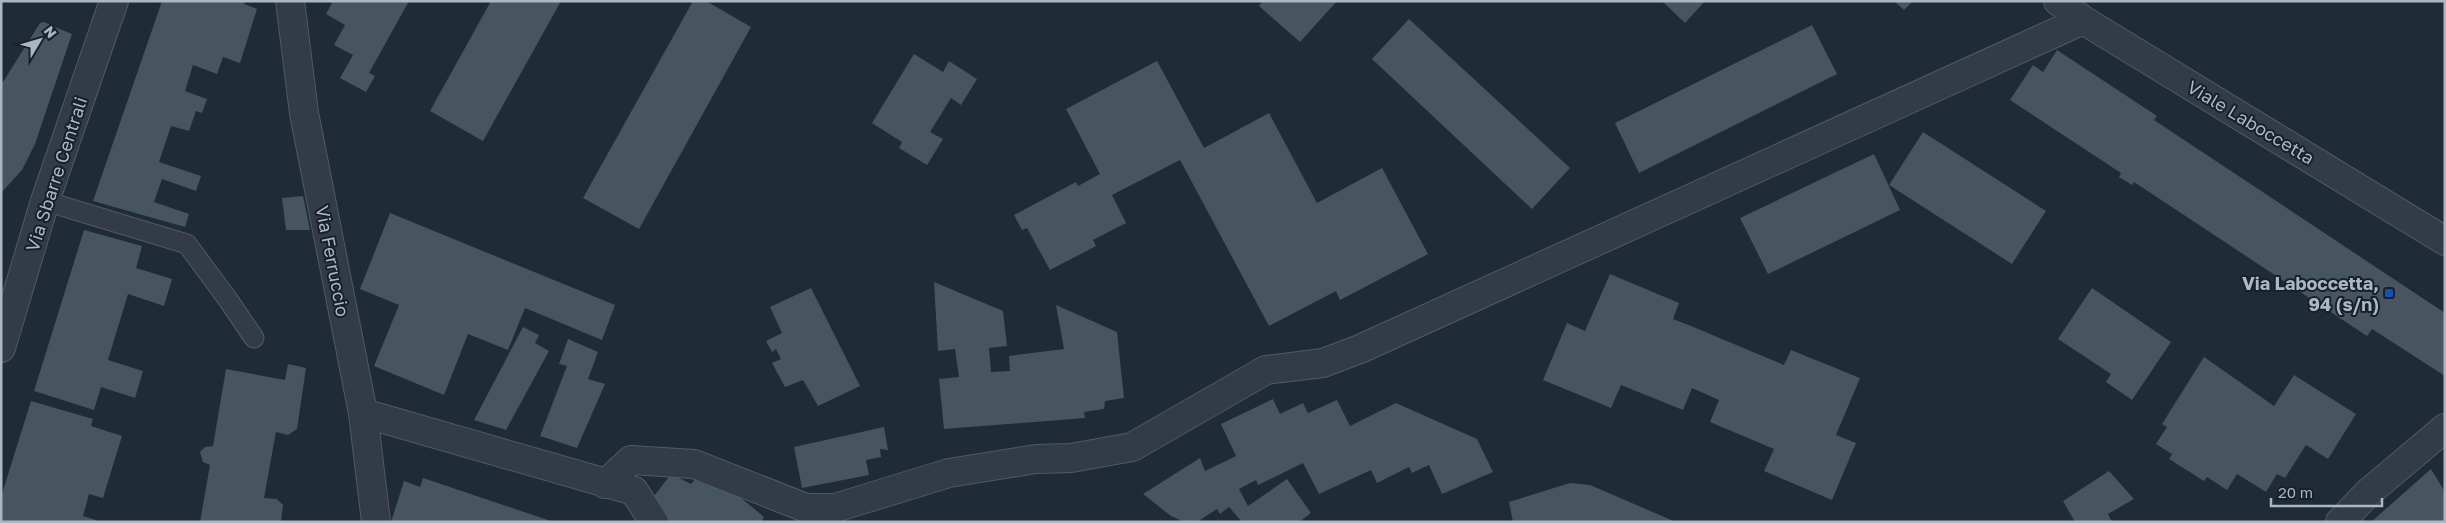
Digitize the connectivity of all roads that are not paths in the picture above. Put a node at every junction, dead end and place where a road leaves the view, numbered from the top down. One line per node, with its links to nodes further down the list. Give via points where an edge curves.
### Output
1 (114, 1): 5 (street, Via Sbarre Centrali)
2 (290, 1): 9 (street, Via Ferruccio, via 304,112)
3 (2058, 1): 4 (street, Viale Laboccetta)
4 (2083, 20): 6 (street, Viale Laboccetta); 11 (street, via 1360,349 1324,363 1266,370 1132,446 1071,458 1036,459 949,473 835,508 806,508 694,464 630,460)
5 (45, 201): 7 (lane, via 187,244); 8 (street, Via Sbarre Centrali)
6 (2445, 241)
7 (254, 338)
8 (1, 348)
9 (363, 413): 11 (street); 12 (street, Via Ferruccio)
10 (2445, 428): 14 (street, via 2368,492)
11 (605, 484): 13 (street, via 634,490)
12 (376, 522)
13 (654, 522)
14 (2340, 522)

